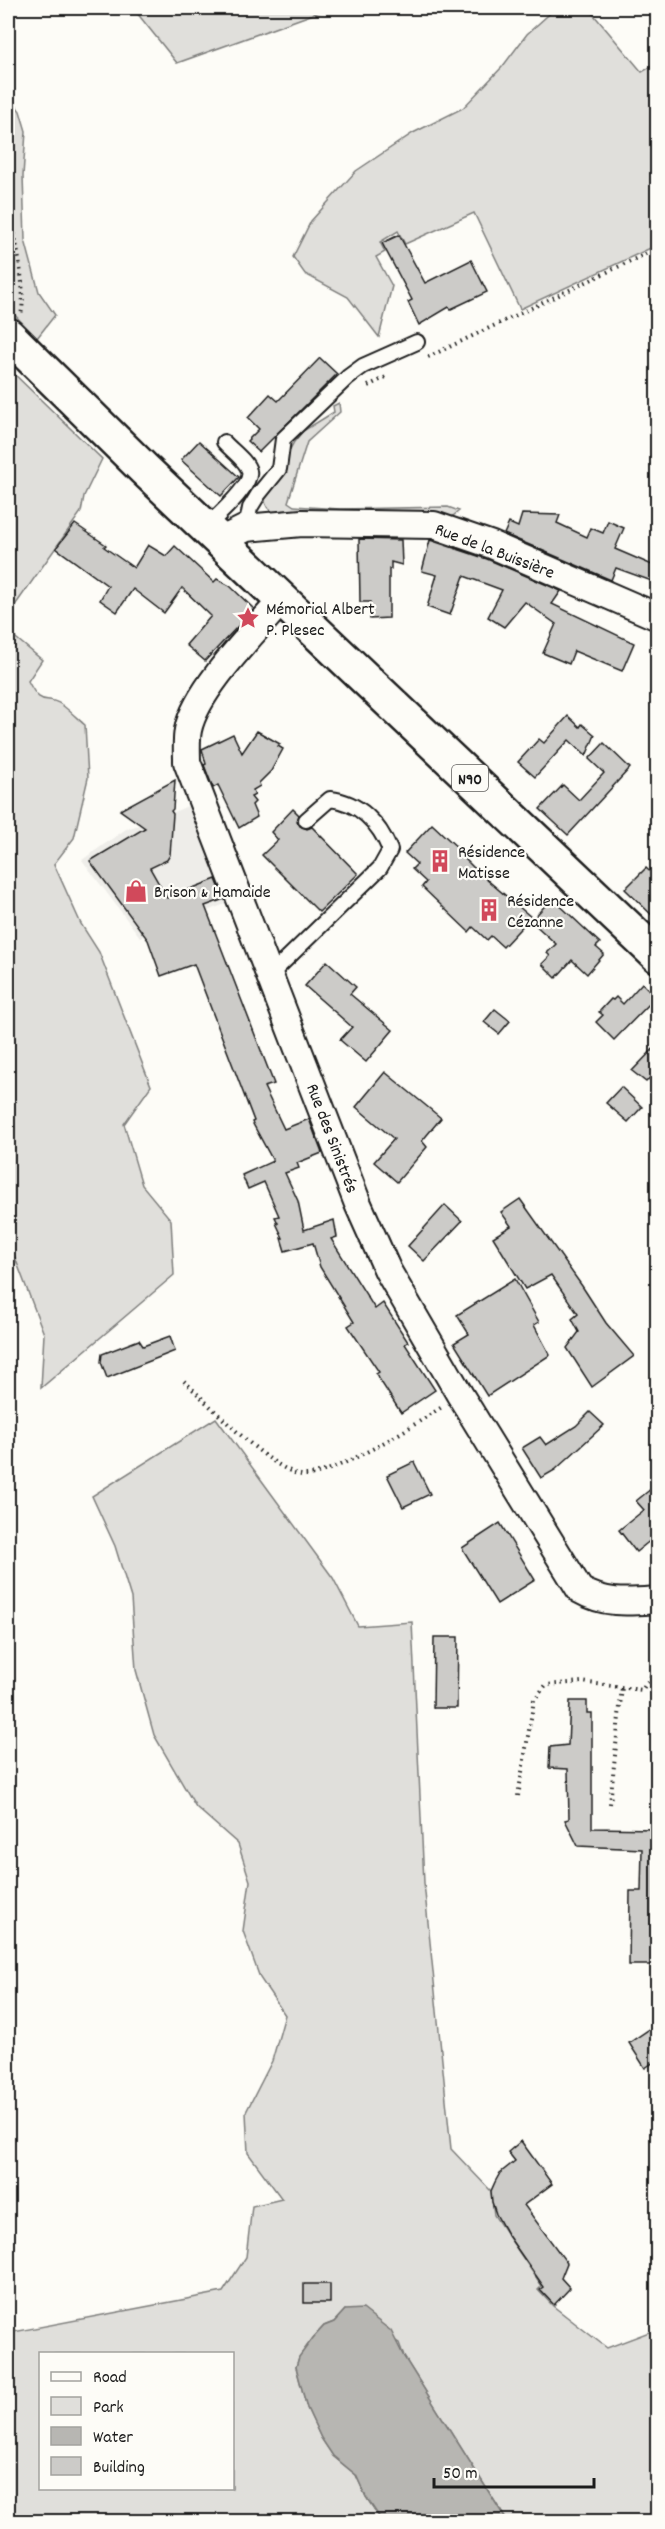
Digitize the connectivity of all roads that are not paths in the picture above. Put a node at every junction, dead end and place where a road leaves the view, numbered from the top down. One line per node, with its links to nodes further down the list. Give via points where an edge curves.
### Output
1 (10, 338): 4 (main road, N90)
2 (417, 342): 4 (lane, via 363,366 284,439 279,469 250,508)
3 (224, 442): 4 (lane, via 250,472)
4 (224, 532): 5 (main road, N90); 6 (street, Rue de la Buissière, via 302,523 434,525 492,545)
5 (282, 600): 8 (main road, N90); 9 (street, Rue des Sinistrés, via 205,690 187,731 187,762)
6 (657, 617)
7 (306, 820): 9 (lane, via 330,799 344,801 368,816 383,833 390,850 380,868)
8 (657, 956)
9 (270, 975): 10 (street, Rue des Sinistrés, via 372,1239 460,1395 580,1590 596,1600)
10 (657, 1600)

